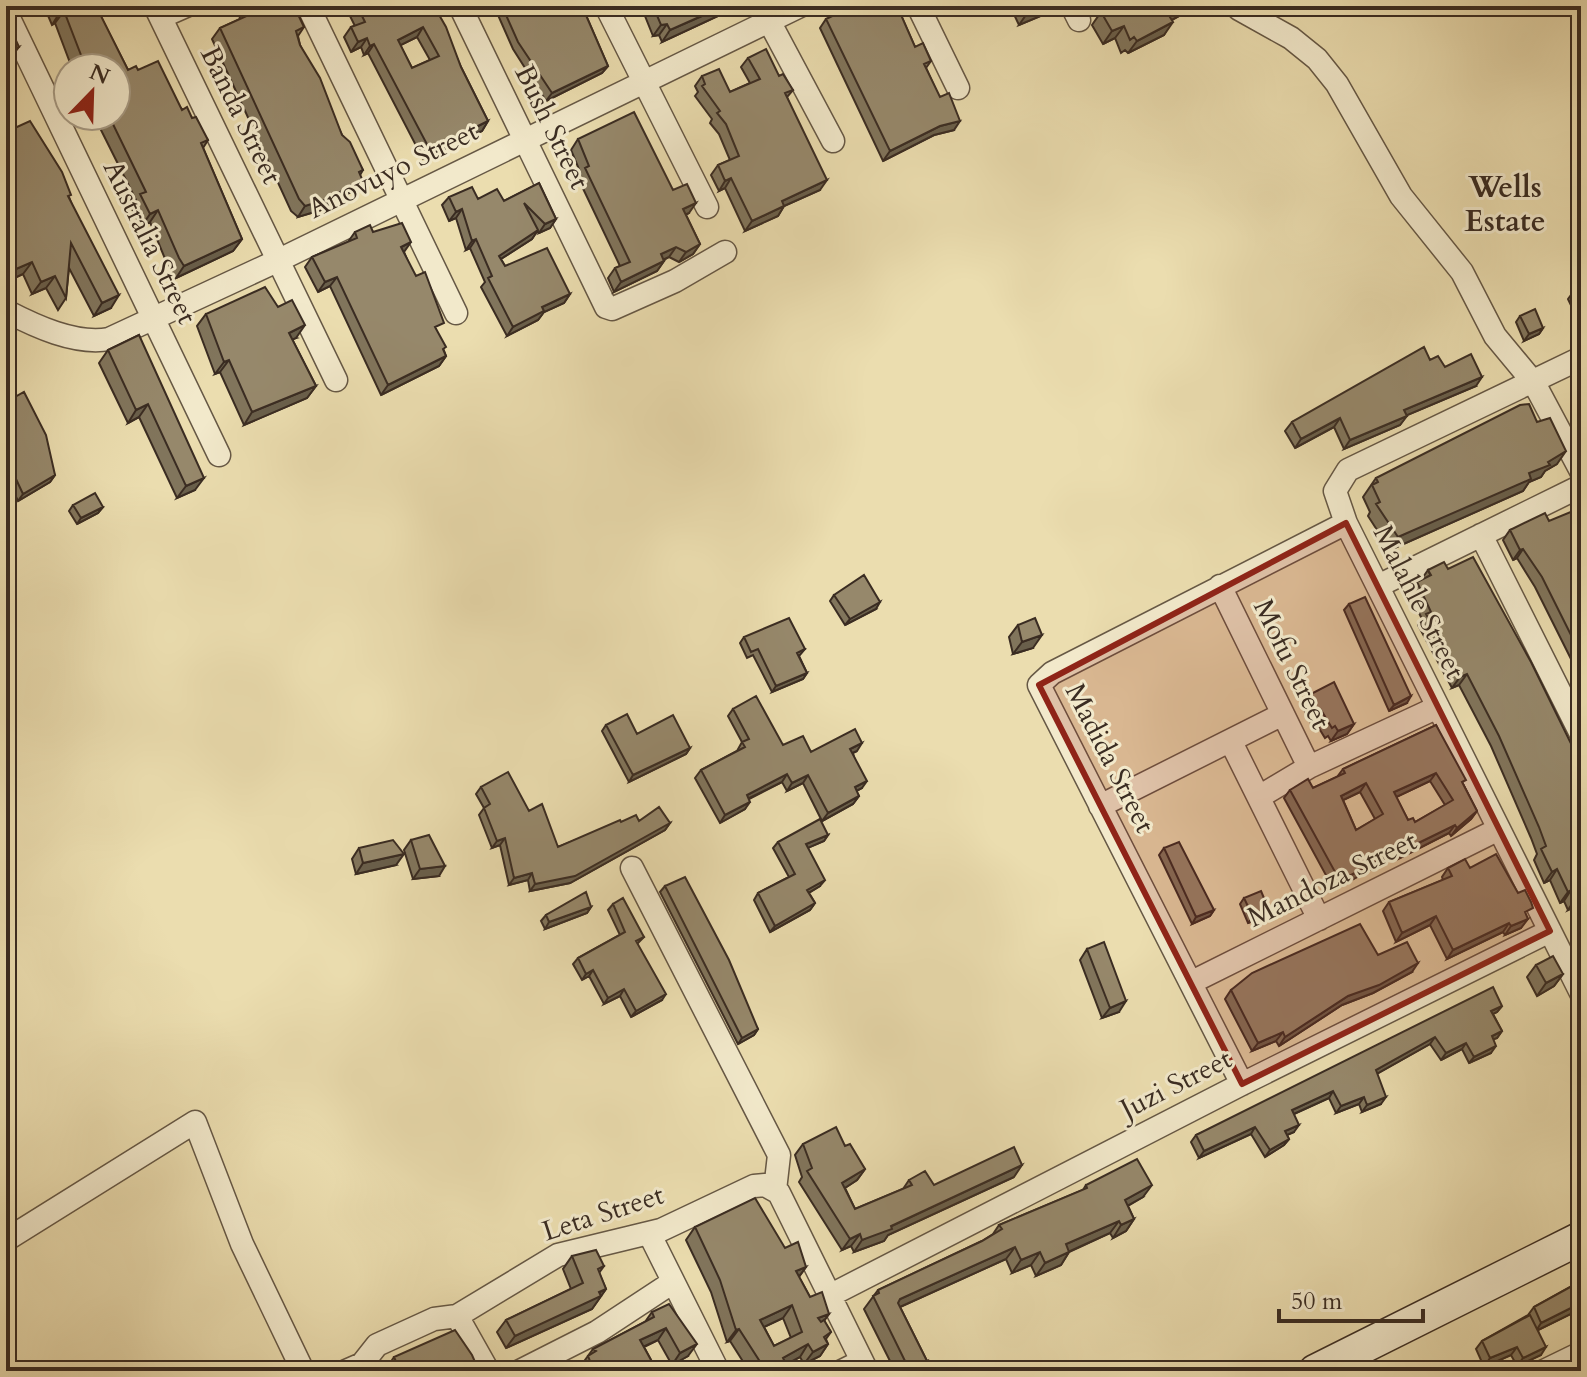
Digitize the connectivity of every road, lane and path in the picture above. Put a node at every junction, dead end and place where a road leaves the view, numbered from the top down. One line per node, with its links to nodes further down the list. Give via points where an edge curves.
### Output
1 (186, 6): 9 (street)
2 (308, 6): 15 (street)
3 (460, 6): 13 (street, Bush Street)
4 (606, 6): 11 (street)
5 (800, 6): 10 (street, Anovuyo Street)
6 (918, 6): 12 (street)
7 (1239, 9): 24 (street, via 1291,38 1337,84 1401,196 1462,272 1495,336)
8 (6, 12): 21 (street, Australia Street)
9 (158, 12): 18 (street, Banda Street)
10 (765, 14): 11 (street, Anovuyo Street); 14 (street)
11 (642, 83): 13 (street, Anovuyo Street); 16 (street)
12 (958, 88)
13 (524, 139): 15 (street, Anovuyo Street); 17 (street, Bush Street, via 603,303 612,309)
14 (833, 141)
15 (400, 198): 18 (street, Anovuyo Street); 20 (street)
16 (707, 207)
17 (725, 252)
18 (277, 261): 21 (street, Anovuyo Street); 23 (street, Banda Street)
19 (6, 311): 21 (street, Anovuyo Street, via 92,340 109,339)
20 (456, 313)
21 (154, 318): 25 (street, Australia Street)
22 (1581, 358): 24 (street, Malahle Street)
23 (336, 380)
24 (1534, 383): 26 (street); 28 (street, Malahle Street, via 1348,470 1335,491)
25 (219, 455)
26 (1581, 471)
27 (1581, 486): 29 (street)
28 (1346, 523): 30 (street, Madida Street); 31 (street, Malahle Street)
29 (1481, 535): 31 (street); 34 (street)
30 (1220, 586): 33 (street, Mofu Street); 38 (street, Madida Street, via 1052,673 1039,685)
31 (1378, 586): 32 (street, Malahle Street)
32 (1438, 707): 36 (street); 39 (street, Malahle Street)
33 (1283, 714): 35 (street); 36 (street, Mofu Street)
34 (1581, 734)
35 (1231, 742): 37 (street); 38 (street)
36 (1309, 767): 37 (street)
37 (1259, 797): 41 (street)
38 (1100, 806): 43 (street, Madida Street)
39 (1499, 829): 41 (street, Mandoza Street); 42 (street, Malahle Street)
40 (632, 868): 46 (street, via 779,1155)
41 (1319, 919): 43 (street, Mandoza Street)
42 (1550, 931): 44 (street, Malahle Street); 45 (street, Juzi Street)
43 (1192, 982): 45 (street, Madida Street)
44 (1581, 993)
45 (1242, 1084): 51 (street, Juzi Street)
46 (775, 1190): 47 (street, Leta Street, via 754,1186); 51 (street)
47 (649, 1233): 50 (street); 52 (street, Leta Street, via 558,1255)
48 (1581, 1238): 61 (street)
49 (6, 1240): 56 (street, via 195,1122 242,1244)
50 (673, 1282): 58 (street, via 597,1332); 59 (street)
51 (831, 1295): 54 (street)
52 (457, 1316): 55 (street, Leta Street, via 434,1319 384,1341); 57 (street)
53 (1581, 1353): 62 (street)
54 (865, 1366): 60 (street)
55 (358, 1369)
56 (303, 1371)
57 (488, 1371)
58 (520, 1371)
59 (718, 1371)
60 (842, 1371)
61 (1315, 1371)
62 (1544, 1371)

